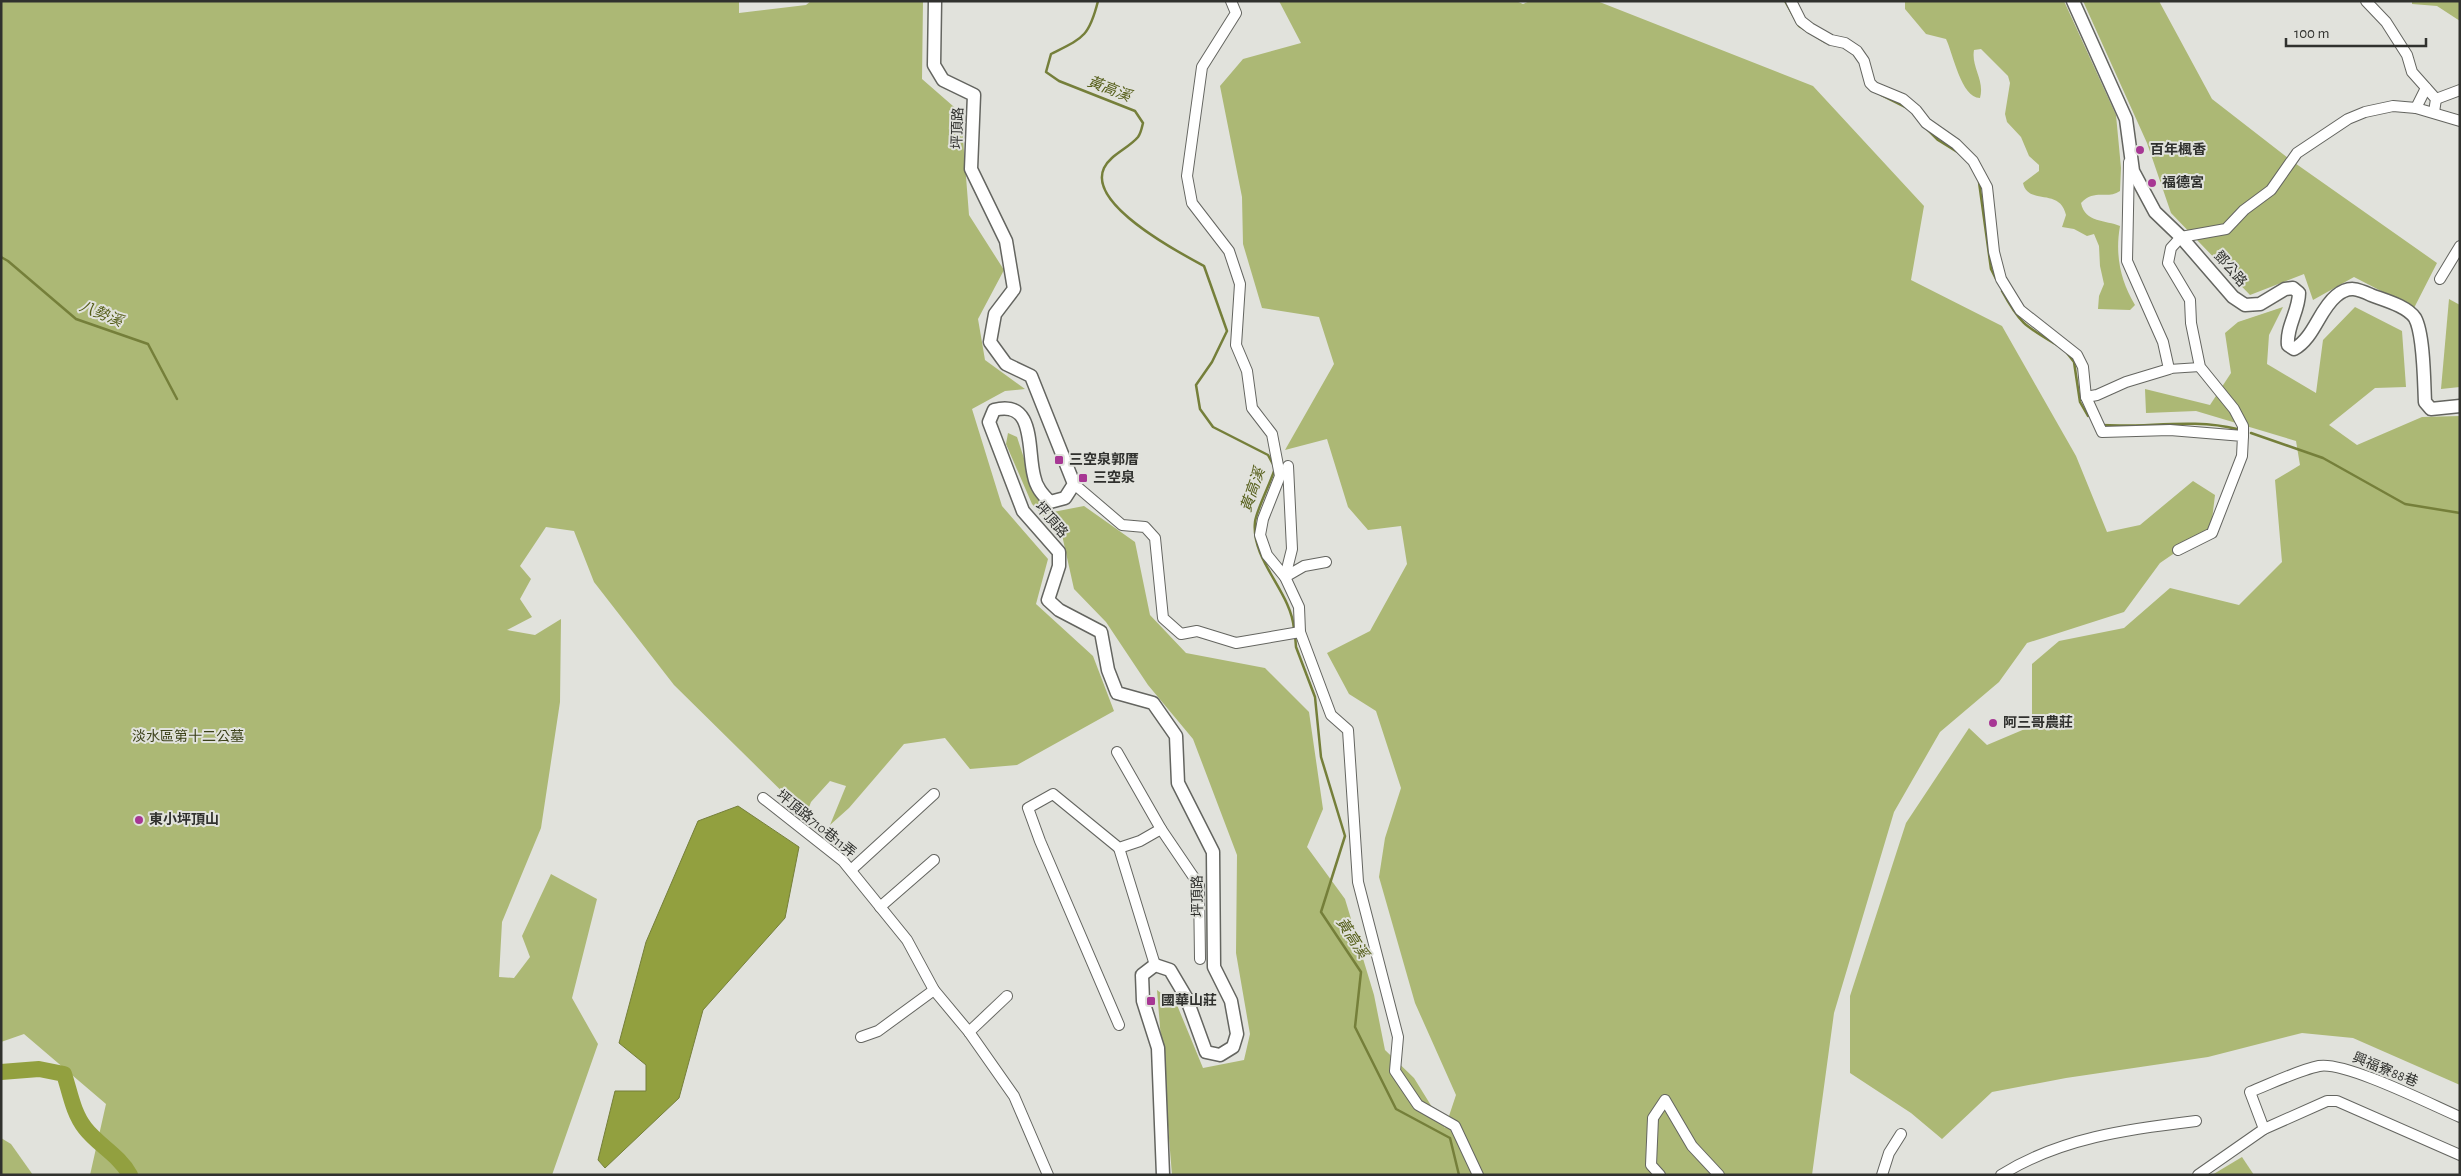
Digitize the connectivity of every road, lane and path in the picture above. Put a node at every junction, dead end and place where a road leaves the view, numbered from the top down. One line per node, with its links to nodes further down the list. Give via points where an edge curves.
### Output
1 (935, 1): 22 (street, 坪頂路, via 934,66 943,80 974,95 971,169 1006,241 1014,289 996,314 990,342 1006,364 1031,376)
2 (1230, 1): 25 (street, via 1236,13 1202,67 1187,176 1192,203 1229,251 1240,284 1236,344 1247,371 1252,408 1272,434 1280,476 1260,535 1267,555)
3 (1791, 1): 18 (street, via 1801,21 1810,28 1857,51 1874,87 1902,98 1931,128 1973,160 1987,187 1994,252 2001,278 2020,310 2077,354 2083,367)
4 (2073, 1): 12 (street, 鄧公路, via 2126,119)
5 (2366, 1): 6 (street, via 2386,22 2407,55 2412,72)
6 (2426, 88): 8 (street); 9 (street)
7 (2460, 90): 8 (street)
8 (2436, 99): 10 (street)
9 (2416, 108): 10 (street); 13 (street, via 2393,106 2348,119 2297,154 2270,190 2226,229)
10 (2434, 112): 11 (street)
11 (2460, 121)
12 (2129, 154): 13 (street, 鄧公路, via 2133,171 2151,206); 17 (street, via 2127,261 2163,342)
13 (2182, 237): 16 (street, via 2171,248 2168,262 2190,300); 19 (street, 鄧公路, via 2233,297 2245,305 2260,304 2285,289 2293,288 2299,293 2299,304 2287,337 2288,345 2294,349 2303,344 2335,297 2346,289 2357,288 2405,310 2414,318 2419,330 2425,402 2431,409)
14 (2460, 246): 15 (street)
15 (2440, 279)
16 (2200, 367): 17 (street); 20 (street, via 2234,409 2243,426)
17 (2169, 369): 18 (street)
18 (2086, 397): 20 (street, via 2102,432 2170,430)
19 (2460, 406)
20 (2244, 436): 23 (street, via 2242,456 2212,533)
21 (1288, 466): 25 (street, via 1292,549)
22 (1074, 484): 26 (street, via 1122,525 1145,527 1155,538 1163,618 1181,634 1197,631 1236,643); 36 (street, 坪頂路, via 1065,498 1050,502 1040,492 1034,476 1026,423 1017,410 1006,407 994,410 989,422 1022,512 1058,552 1059,566 1048,600 1059,610 1101,632 1108,670 1117,693 1153,703 1176,736 1178,783 1213,852 1214,968 1230,1001 1238,1034 1233,1047 1220,1055 1206,1052 1186,997 1170,970)
23 (2178, 550)
24 (1326, 562): 25 (street, via 1304,566)
25 (1285, 577): 26 (street, via 1299,607)
26 (1300, 632): 49 (street, via 1331,715 1348,730 1358,882 1398,1036 1395,1071 1418,1105 1455,1126)
27 (1116, 752): 30 (street)
28 (934, 794): 33 (street, 坪頂路710巷11弄)
29 (763, 798): 33 (street, 坪頂路710巷11弄)
30 (1161, 829): 31 (street, via 1140,842); 35 (street, via 1199,885)
31 (1119, 848): 36 (street); 39 (street, via 1053,794 1028,808)
32 (934, 860): 34 (street)
33 (851, 870): 34 (street, 坪頂路710巷11弄)
34 (880, 907): 37 (street, 坪頂路710巷11弄, via 907,940)
35 (1200, 959)
36 (1155, 966): 48 (street, via 1142,975 1143,1001 1158,1048)
37 (934, 990): 40 (street, 坪頂路710巷11弄); 41 (street, via 878,1031)
38 (1007, 996): 40 (street)
39 (1119, 1024)
40 (969, 1032): 47 (street, 坪頂路710巷11弄, via 1014,1096)
41 (862, 1037)
42 (2460, 1117): 44 (street, 興福寮88巷, via 2343,1068 2320,1066 2250,1092)
43 (2196, 1121): 53 (street, via 2107,1133 2044,1151)
44 (2264, 1129): 46 (street, via 2327,1101 2337,1101); 54 (street)
45 (1901, 1134): 52 (street, via 1889,1153)
46 (2460, 1155)
47 (1048, 1175)
48 (1162, 1175)
49 (1478, 1175)
50 (1660, 1175): 51 (street, via 1651,1165 1653,1118 1665,1100 1692,1146)
51 (1719, 1175)
52 (1882, 1175)
53 (2001, 1175)
54 (2198, 1175)

